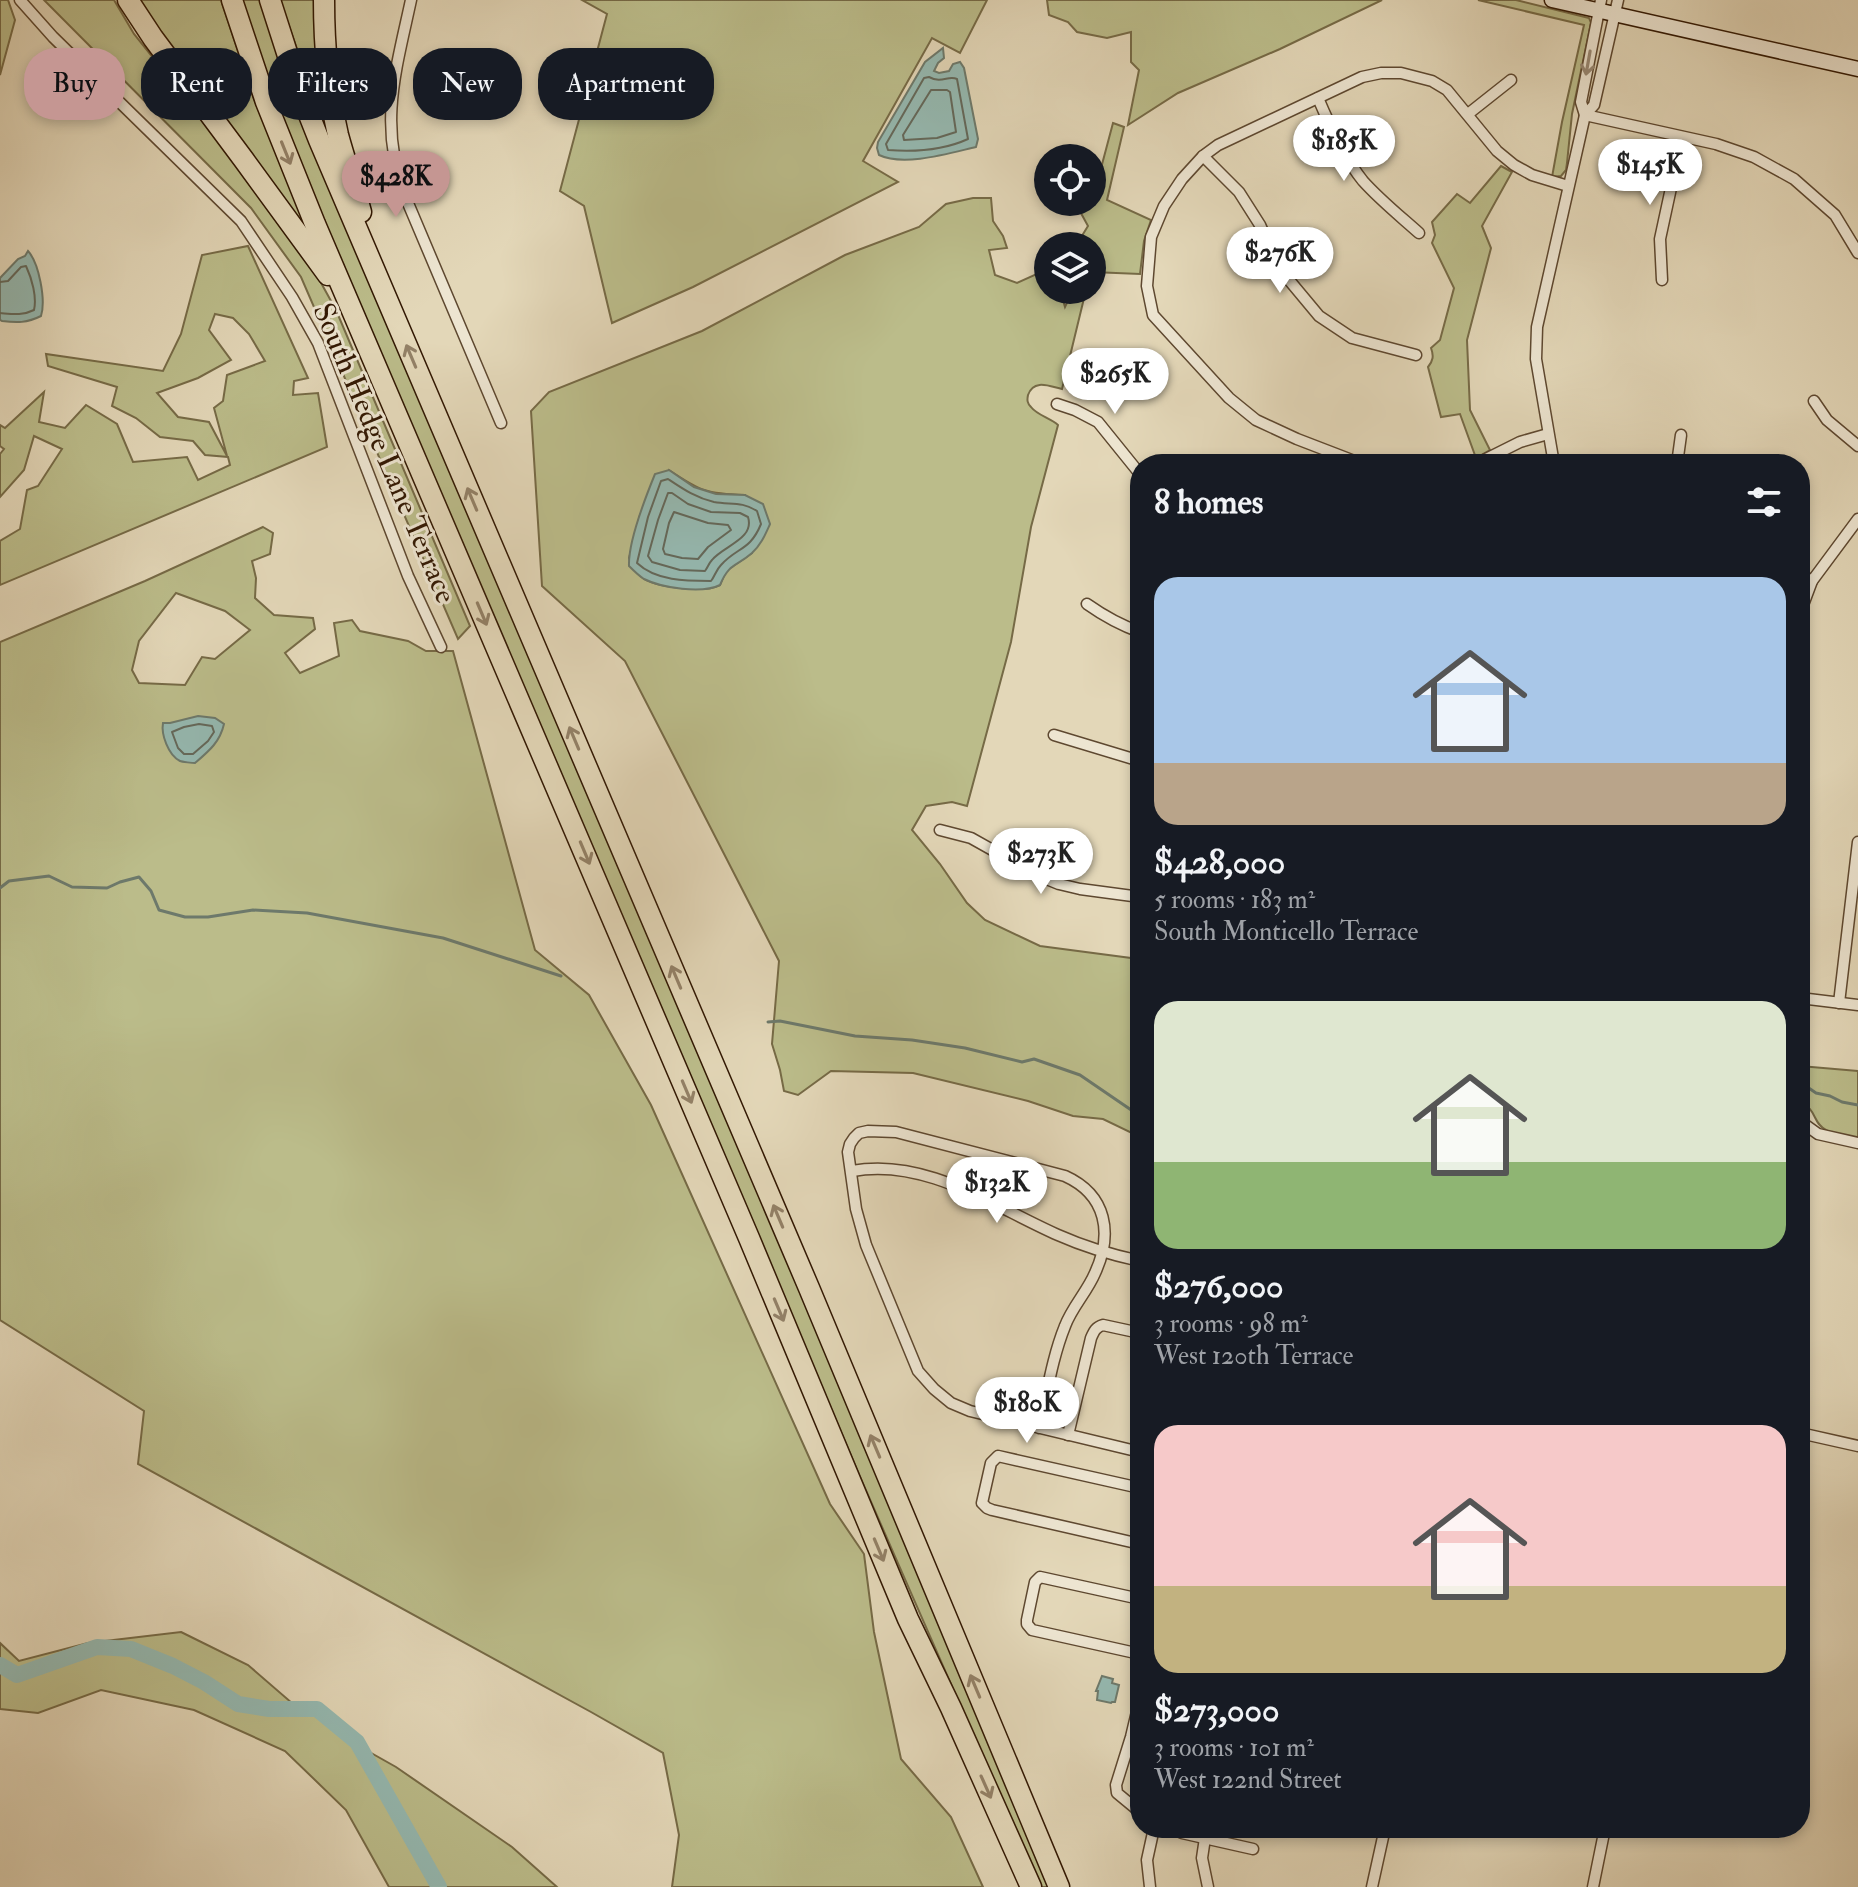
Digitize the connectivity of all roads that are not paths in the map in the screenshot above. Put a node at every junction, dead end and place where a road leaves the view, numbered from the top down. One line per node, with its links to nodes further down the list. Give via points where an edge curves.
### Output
1 (20, 0): 41 (street, South Hedge Lane Terrace, via 241,221 292,297 318,343)
2 (128, 0): 22 (highway)
3 (232, 0): 22 (highway, one-way to 22, via 272,115)
4 (270, 0): 21 (highway, via 298,87)
5 (324, 0): 21 (highway, via 336,121)
6 (411, 0): 26 (street, via 390,105 394,163)
7 (1552, 0): 8 (main road)
8 (1600, 5): 9 (main road); 14 (street, one-way to 14, via 1581,102)
9 (1616, 7): 10 (main road); 14 (street, via 1594,105)
10 (1858, 69)
11 (1511, 80): 13 (street)
12 (1318, 98): 13 (street, via 1362,77 1401,73 1439,84); 16 (street); 18 (street, via 1356,172)
13 (1468, 114): 17 (street, via 1514,165)
14 (1585, 115): 15 (street); 17 (street)
15 (1682, 137): 19 (street, via 1754,157 1794,179 1835,215); 20 (street, via 1660,239)
16 (1203, 156): 23 (street, via 1239,192 1279,268 1319,316 1352,338); 30 (street, via 1164,206 1151,237 1147,286 1153,315 1256,420)
17 (1568, 186): 27 (street, via 1535,344)
18 (1419, 233)
19 (1858, 253)
20 (1662, 280)
21 (387, 299): 73 (highway, one-way to 21)
22 (354, 312): 72 (highway, one-way to 72, via 908,1619)
23 (1416, 355)
24 (1814, 401): 29 (street)
25 (1057, 404): 34 (street, via 1098,422)
26 (501, 423)
27 (1548, 434): 31 (street); 32 (street)
28 (1681, 435): 33 (street)
29 (1858, 446)
30 (1336, 454)
31 (1496, 454)
32 (1552, 454)
33 (1678, 454)
34 (1130, 462)
35 (1858, 519): 36 (street)
36 (1854, 533): 37 (street)
37 (1812, 581): 38 (street)
38 (1810, 586)
39 (1087, 604): 40 (street)
40 (1130, 628)
41 (441, 647)
42 (1054, 735): 43 (street)
43 (1130, 758)
44 (940, 830): 46 (street, via 971,838 1059,884)
45 (1858, 842): 48 (street)
46 (1130, 896)
47 (1810, 999): 48 (street)
48 (1839, 1003): 49 (street)
49 (1858, 1005)
50 (1810, 1128): 51 (street)
51 (1858, 1143)
52 (852, 1171): 53 (street, via 896,1169 933,1177); 53 (street, via 848,1152 854,1138 876,1131 1065,1176 1086,1188 1103,1214); 56 (street, via 866,1245 918,1371 951,1403)
53 (1102, 1253): 54 (street); 56 (street, via 1066,1322)
54 (1130, 1259)
55 (1130, 1331): 57 (street, via 1103,1325 1094,1330)
56 (1039, 1428): 57 (street)
57 (1068, 1435): 60 (street)
58 (1810, 1435): 59 (street)
59 (1858, 1446)
60 (1130, 1449)
61 (1130, 1486): 62 (street, via 998,1456 991,1463 983,1504)
62 (1130, 1542)
63 (1130, 1597): 64 (street, via 1040,1577 1027,1615 1032,1630)
64 (1130, 1652)
65 (1130, 1740): 66 (street, via 1116,1785)
66 (1130, 1804)
67 (1152, 1838): 74 (street)
68 (1205, 1838): 71 (street); 75 (street, via 1202,1858)
69 (1383, 1838): 76 (street)
70 (1603, 1838): 77 (street)
71 (1253, 1849)
72 (1031, 1887)
73 (1059, 1887)
74 (1150, 1887)
75 (1208, 1887)
76 (1372, 1887)
77 (1593, 1887)

